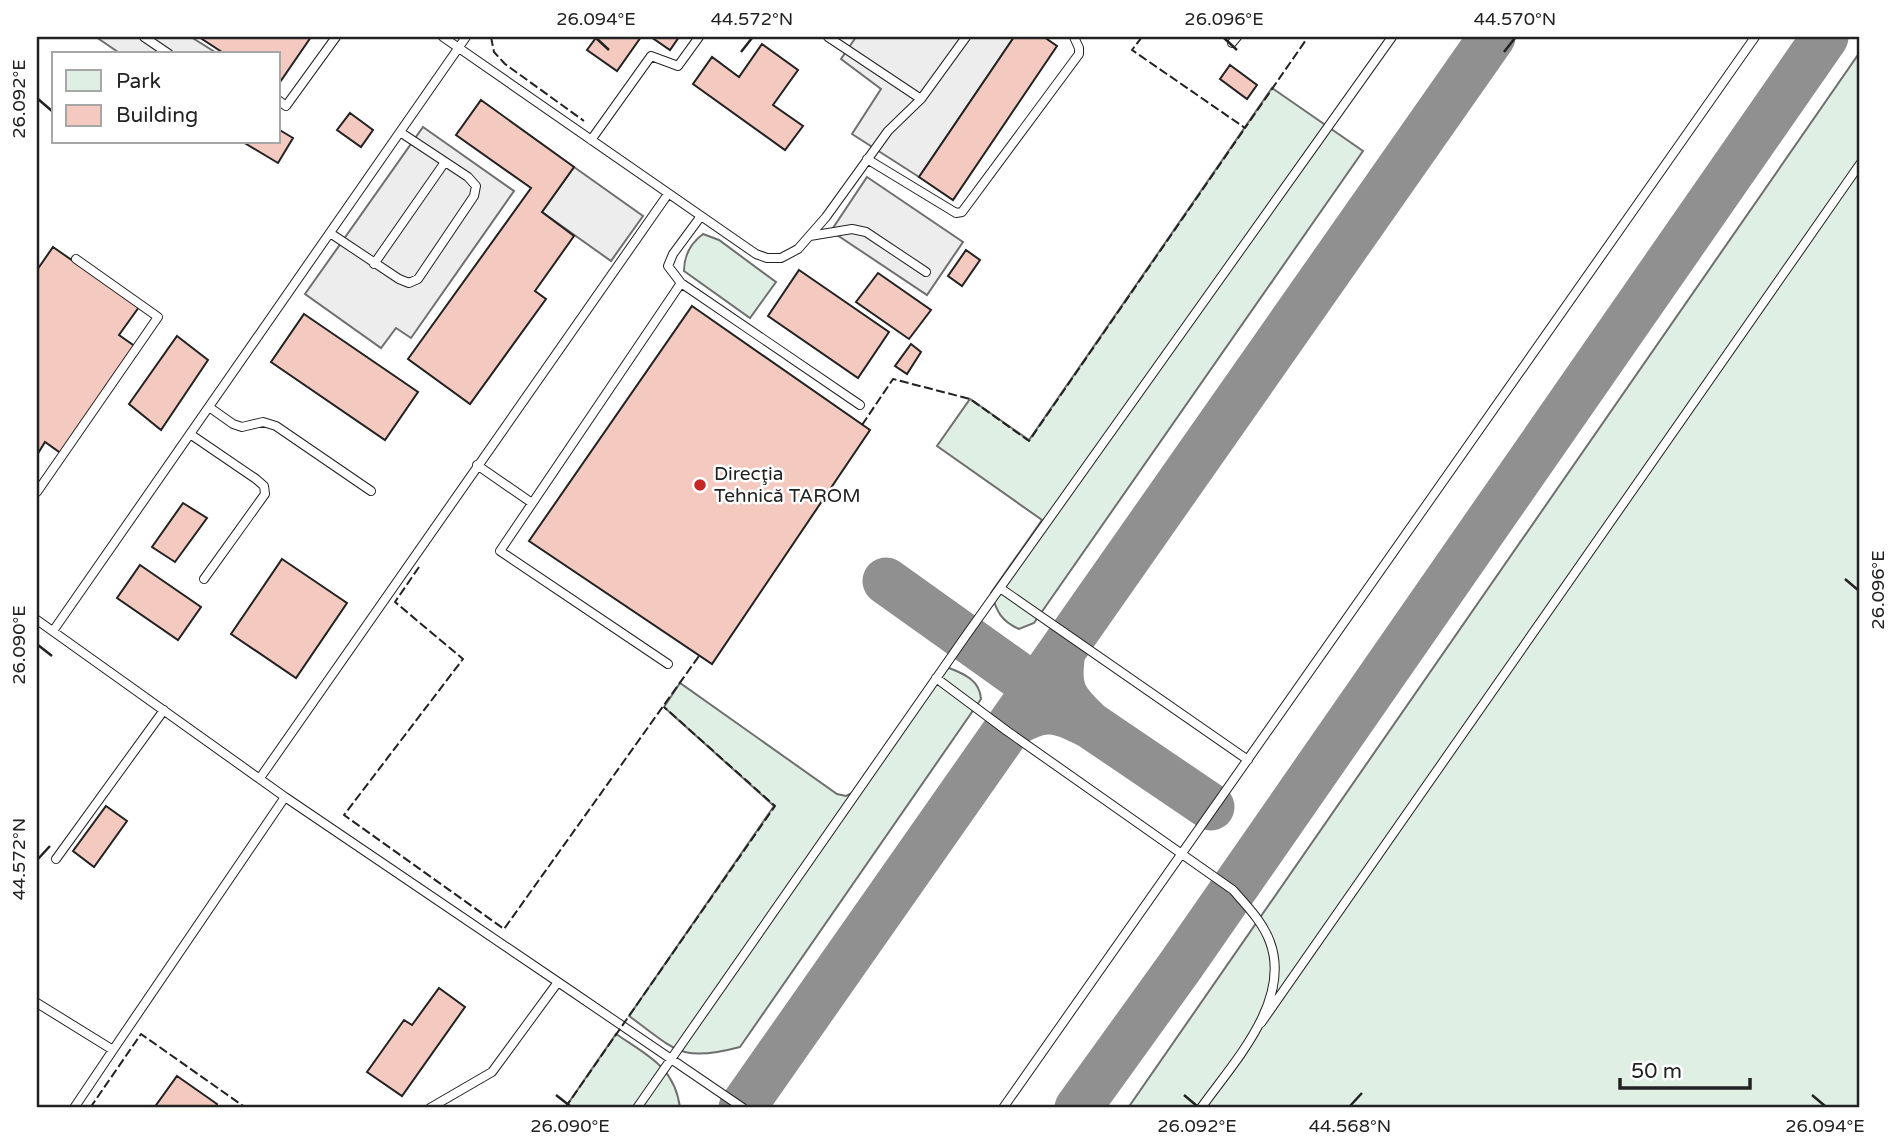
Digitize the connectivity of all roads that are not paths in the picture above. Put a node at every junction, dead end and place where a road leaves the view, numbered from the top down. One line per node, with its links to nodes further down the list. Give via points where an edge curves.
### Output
1 (144, 37): 12 (lane)
2 (336, 37): 14 (lane, via 286,106)
3 (443, 37): 11 (lane)
4 (466, 37): 11 (lane)
5 (699, 37): 16 (lane, via 678,66 651,56)
6 (828, 37): 13 (lane)
7 (966, 37): 13 (lane)
8 (1074, 37): 17 (lane, via 1079,54 962,212 956,213)
9 (1392, 37): 36 (lane)
10 (1755, 37): 42 (lane)
11 (458, 48): 15 (lane); 16 (lane)
12 (166, 52)
13 (921, 99): 17 (lane)
14 (280, 102)
15 (400, 132): 18 (lane); 22 (lane)
16 (591, 140): 20 (lane)
17 (867, 159): 23 (lane)
18 (445, 162): 25 (lane); 25 (lane, via 476,186 474,196 418,279 409,283)
19 (1860, 164): 49 (lane)
20 (668, 194): 21 (lane); 31 (lane)
21 (701, 216): 23 (lane, via 767,258 781,258); 27 (lane, via 668,266)
22 (330, 233): 25 (lane); 29 (lane)
23 (810, 236): 26 (lane, via 852,229 866,232)
24 (76, 259): 33 (lane, via 158,317)
25 (374, 264)
26 (926, 272)
27 (681, 283): 28 (lane); 34 (lane)
28 (860, 405)
29 (209, 407): 30 (lane); 32 (lane, via 242,427 263,422 276,426)
30 (190, 434): 35 (lane, via 256,479 265,494); 38 (lane)
31 (477, 466): 34 (lane); 43 (lane)
32 (370, 491)
33 (37, 492)
34 (531, 503): 39 (lane, via 500,551)
35 (204, 579)
36 (1000, 588): 40 (lane); 42 (lane)
37 (37, 620): 38 (lane)
38 (53, 631): 41 (lane)
39 (668, 664)
40 (936, 678): 45 (lane); 51 (lane)
41 (164, 710): 43 (lane); 46 (lane)
42 (1248, 760): 45 (lane)
43 (260, 778): 44 (lane)
44 (285, 797): 47 (lane); 50 (lane)
45 (1182, 854): 49 (lane, via 1233,890 1269,939 1276,960 1275,986); 56 (lane)
46 (56, 859)
47 (558, 982): 51 (lane); 53 (lane, via 492,1072)
48 (37, 1003): 50 (lane)
49 (1261, 1023): 57 (lane)
50 (113, 1050): 52 (lane)
51 (671, 1059): 54 (lane); 55 (lane)
52 (74, 1108)
53 (430, 1108)
54 (637, 1108)
55 (743, 1108)
56 (1003, 1108)
57 (1201, 1108)

